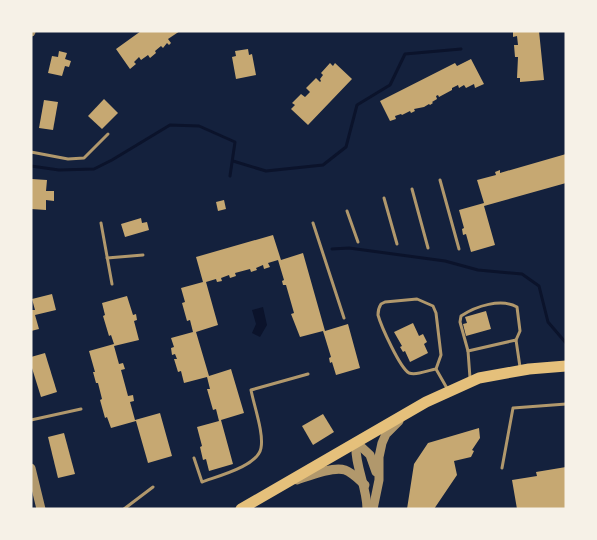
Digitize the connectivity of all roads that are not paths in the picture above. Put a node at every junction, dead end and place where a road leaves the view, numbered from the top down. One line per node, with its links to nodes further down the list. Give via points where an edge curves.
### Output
1 (108, 134): 2 (lane, via 84,158 68,159)
2 (31, 152)
3 (440, 180): 12 (lane)
4 (412, 189): 11 (lane)
5 (384, 198): 10 (lane)
6 (347, 211): 9 (lane)
7 (101, 223): 14 (lane)
8 (312, 223): 16 (lane)
9 (358, 242)
10 (397, 244)
11 (428, 248)
12 (459, 249)
13 (143, 255): 14 (lane)
14 (107, 258): 15 (lane)
15 (112, 284)
16 (344, 318)
17 (516, 340): 18 (lane); 18 (lane, via 520,331 518,307 509,302 495,303 461,316); 21 (lane)
18 (468, 352): 23 (lane)
19 (566, 366): 21 (main road)
20 (436, 368): 20 (lane, via 441,355 433,306 417,299 381,304 378,309 386,336 405,370 414,374); 24 (lane)
21 (520, 370): 23 (main road)
22 (308, 374): 30 (lane, via 251,390 261,449 252,462 202,482)
23 (470, 382): 24 (main road)
24 (449, 391): 27 (main road)
25 (566, 404): 32 (lane, via 513,408)
26 (81, 409): 28 (lane)
27 (406, 413): 29 (main road); 33 (street, via 382,443)
28 (31, 420)
29 (356, 442): 33 (street, via 370,455); 34 (main road); 35 (street, via 356,456)
30 (194, 458)
31 (31, 468): 37 (street)
32 (502, 468)
33 (379, 480): 41 (street)
34 (286, 483): 35 (street, via 343,469); 39 (main road)
35 (365, 485): 40 (street)
36 (153, 487): 38 (lane)
37 (41, 509)
38 (124, 509)
39 (241, 509)
40 (367, 509)
41 (372, 509)

